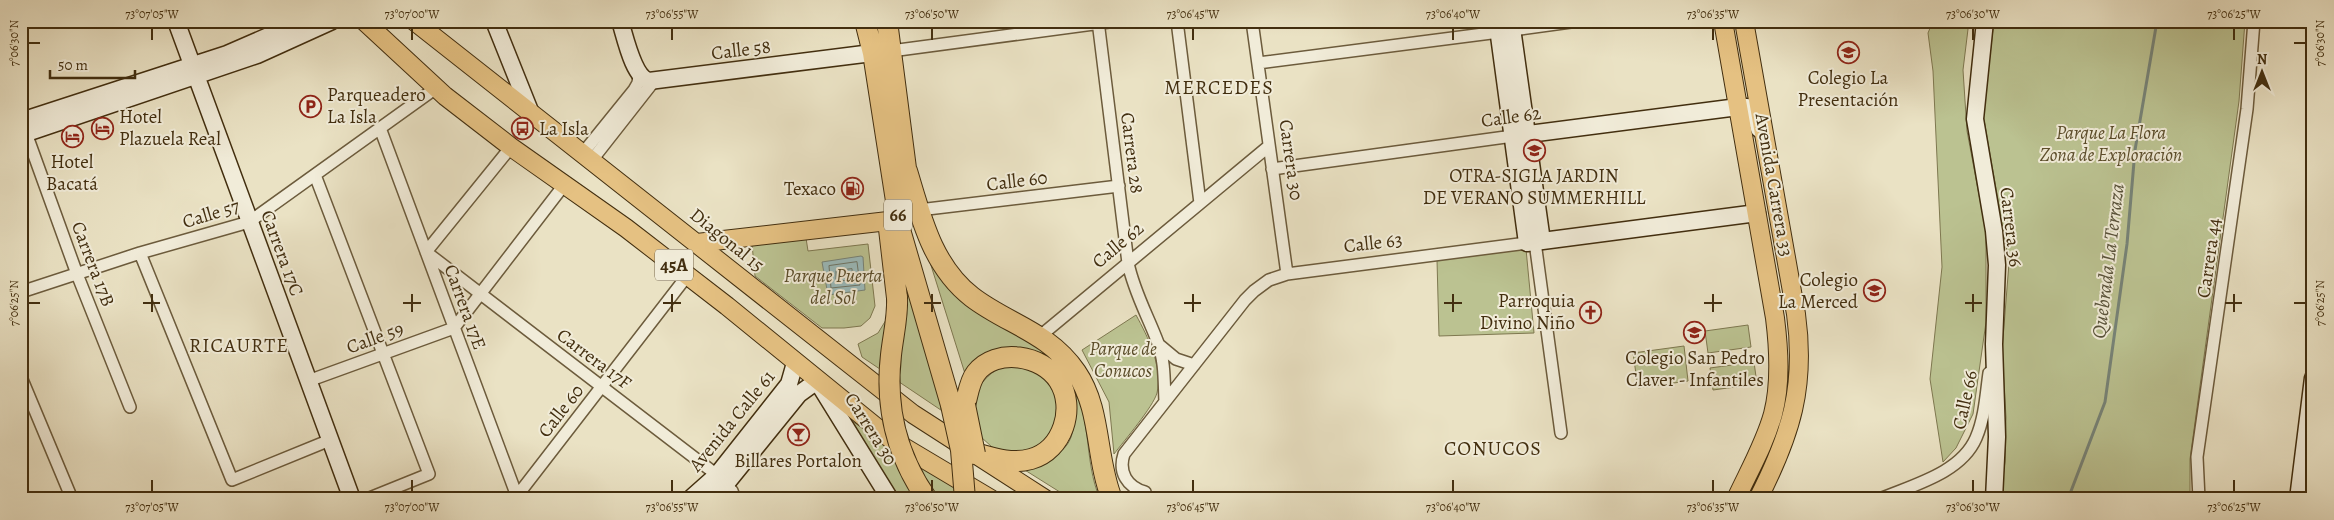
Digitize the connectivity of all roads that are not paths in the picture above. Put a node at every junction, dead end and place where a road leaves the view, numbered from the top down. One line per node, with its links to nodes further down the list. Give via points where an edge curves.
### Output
1 (176, 21): 23 (street, Carrera 17C)
2 (303, 21): 23 (street)
3 (332, 21): 23 (street, via 257,55)
4 (364, 21): 26 (main road, 45A)
5 (414, 21): 28 (main road, Diagonal 15 / 45A)
6 (494, 21): 28 (street)
7 (620, 21): 24 (street)
8 (864, 21): 21 (highway); 69 (highway, 66, via 873,53 901,234)
9 (887, 21): 20 (highway, 66)
10 (1116, 21): 18 (street)
11 (1177, 21): 41 (street)
12 (1252, 21): 22 (street, Carrera 30)
13 (1578, 21): 19 (street)
14 (1724, 21): 27 (main road, Avenida Carrera 33)
15 (1744, 21): 38 (main road, Avenida Carrera 33)
16 (1985, 21): 59 (street, Carrera 36, via 1975,119 1996,248 1998,280)
17 (2254, 21): 94 (street, Carrera 44, via 2247,109 2197,458)
18 (1098, 22): 20 (street); 40 (street, Carrera 28)
19 (1505, 26): 22 (street); 31 (street)
20 (891, 51): 36 (highway, 66)
21 (864, 54): 25 (street, Calle 58); 44 (highway)
22 (1258, 63): 32 (street, Carrera 30)
23 (194, 71): 30 (street); 45 (street, Carrera 17C)
24 (639, 75): 25 (street, Calle 58, via 644,80); 34 (street, via 634,90)
25 (654, 81): 34 (street)
26 (436, 88): 29 (street, Calle 57); 33 (main road, 45A)
27 (1746, 109): 31 (street, Calle 62); 38 (street, Avenida Carrera 33, via 1757,116 1765,166); 43 (main road, Avenida Carrera 33)
28 (530, 111): 34 (main road, Diagonal 15 / 45A)
29 (380, 128): 37 (street, Calle 57); 48 (street, Carrera 17E)
30 (23, 130): 51 (street, Carrera 17B)
31 (1520, 136): 35 (street, Calle 62); 46 (street)
32 (1269, 146): 35 (street, Carrera 30); 41 (street, Calle 62)
33 (511, 147): 39 (main road, 45A); 48 (street)
34 (588, 156): 47 (main road, Diagonal 15 / 45A)
35 (1272, 169): 52 (street, Carrera 30)
36 (907, 171): 42 (highway); 69 (highway, 66, via 912,224)
37 (315, 175): 45 (street, Calle 57); 60 (street)
38 (1773, 182): 76 (main road, Avenida Carrera 33, via 1797,321 1799,370 1791,424)
39 (564, 185): 53 (main road, 45A); 55 (street)
40 (1119, 186): 42 (street, Calle 60); 50 (street, Carrera 28)
41 (1200, 203): 50 (street, Calle 62)
42 (919, 210): 57 (highway, via 933,250 956,282 981,303)
43 (1757, 213): 46 (street, Calle 63); 91 (main road, Avenida Carrera 33, via 1776,318 1779,369 1773,416)
44 (888, 220): 47 (main road); 85 (highway, bridge, via 897,298 890,403 901,450)
45 (249, 222): 49 (street, Calle 57); 65 (street, Carrera 17C)
46 (1535, 242): 52 (street, Calle 63); 71 (street)
47 (697, 243): 73 (main road, Diagonal 15 / 45A, via 899,403)
48 (426, 252): 55 (street, Carrera 17F); 56 (street, Carrera 17E)
49 (140, 253): 51 (street, Calle 57); 72 (street, via 232,480)
50 (1128, 263): 57 (street, Calle 62); 58 (street, Carrera 28, via 1136,295)
51 (77, 274): 54 (street, Calle 57); 70 (street, Carrera 17B)
52 (1288, 274): 62 (street, Calle 63, via 1269,280 1254,291)
53 (687, 276): 61 (main road, 45A); 67 (street, Calle 60)
54 (21, 292)
55 (480, 294): 56 (street); 67 (street, Carrera 17F)
56 (454, 328): 60 (street, Calle 59); 77 (street, Carrera 17E)
57 (1039, 337): 90 (highway, via 1066,360 1086,390 1095,413 1102,466)
58 (1158, 344): 62 (street, Carrera 28, via 1176,359); 68 (street, Carrera 28)
59 (1994, 344): 92 (street, Calle 66, via 1983,417 1971,447 1942,472); 93 (street, Carrera 36, via 1998,437)
60 (384, 354): 65 (street, Calle 59); 80 (street, via 430,474)
61 (795, 362): 66 (main road, 45A); 74 (street, Avenida Calle 61, via 789,384)
62 (1194, 365): 68 (street, Calle 63)
63 (21, 377): 78 (street)
64 (2313, 378): 95 (street)
65 (308, 381): 72 (street, Carrera 17C)
66 (817, 381): 74 (street, Avenida Calle 61, via 799,394); 84 (street, Carrera 30); 88 (main road, 45A, via 892,440)
67 (602, 386): 74 (street, Carrera 17F); 77 (street, Calle 60)
68 (1165, 401): 75 (street, Calle 63, via 1122,462 1125,478)
69 (958, 405): 73 (highway, via 976,372 1004,357 1036,361 1053,373 1067,402 1062,433 1040,455 1030,460 1009,462); 86 (highway, 66, bridge); 87 (highway, 66, bridge, via 973,444)
70 (130, 407)
71 (1561, 433)
72 (330, 440): 79 (street, Carrera 17C)
73 (971, 452): 89 (main road, Diagonal 15 / 45A)
74 (722, 479): 81 (street, Avenida Calle 61); 82 (street, Avenida Calle 61); 83 (street, Carrera 17F)
75 (1145, 492)
76 (1759, 497)
77 (515, 498)
78 (72, 499)
79 (352, 499)
80 (367, 499)
81 (690, 499)
82 (710, 499)
83 (735, 499)
84 (890, 499)
85 (927, 499)
86 (965, 499)
87 (979, 499)
88 (991, 499)
89 (1045, 499)
90 (1112, 499)
91 (1736, 499)
92 (1880, 499)
93 (1994, 499)
94 (2199, 499)
95 (2298, 499)

